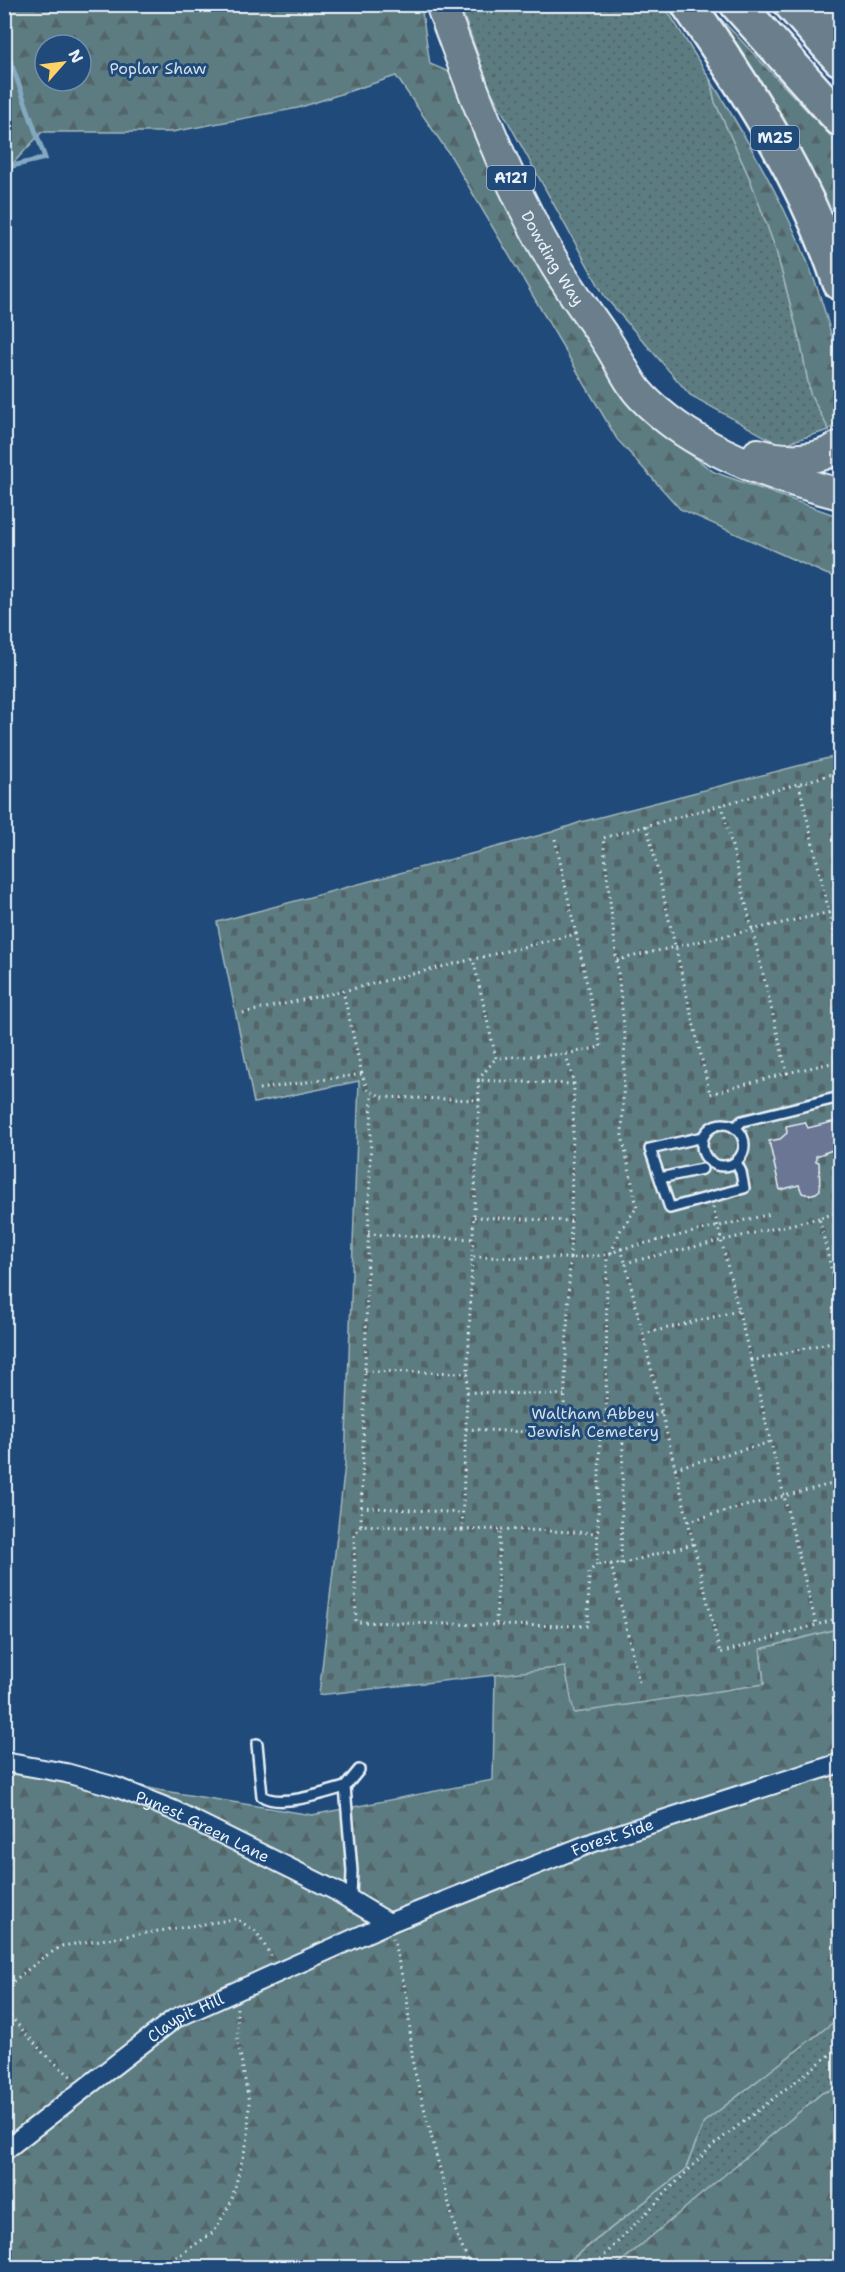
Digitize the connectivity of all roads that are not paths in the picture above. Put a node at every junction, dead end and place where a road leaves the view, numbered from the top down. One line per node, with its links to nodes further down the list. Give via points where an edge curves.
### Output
1 (441, 4): 10 (main road, Dowding Way / A121, via 522,204 548,254)
2 (688, 4): 9 (highway, M25, via 789,163 813,209)
3 (737, 4): 8 (highway)
4 (792, 4): 7 (highway)
5 (834, 4): 6 (highway)
6 (840, 13)
7 (840, 59)
8 (840, 119)
9 (840, 283)
10 (606, 339): 11 (main road, Dowding Way / A121, via 680,406 751,451 777,459 812,458); 12 (main road, Dowding Way / A121, via 638,392 668,419 746,463)
11 (840, 446)
12 (840, 494)
13 (840, 1097): 14 (lane, via 742,1121)
14 (735, 1128): 15 (lane, via 718,1125); 16 (lane, via 744,1146)
15 (703, 1137): 16 (lane, via 703,1151 709,1161 719,1166); 18 (lane, via 650,1149)
16 (736, 1162): 18 (lane, via 744,1188 670,1208)
17 (702, 1169): 18 (lane)
18 (660, 1178)
19 (257, 1744): 23 (lane, via 260,1786 262,1796 268,1800 282,1801)
20 (4, 1762): 24 (street, Pynest Green Lane, via 116,1787 173,1810)
21 (840, 1763): 25 (street, Forest Side, via 594,1842)
22 (359, 1770): 23 (lane)
23 (345, 1787): 24 (lane)
24 (351, 1898): 25 (street, Pynest Green Lane)
25 (389, 1923): 26 (street, Claypit Hill, via 174,2019)
26 (4, 2151)

